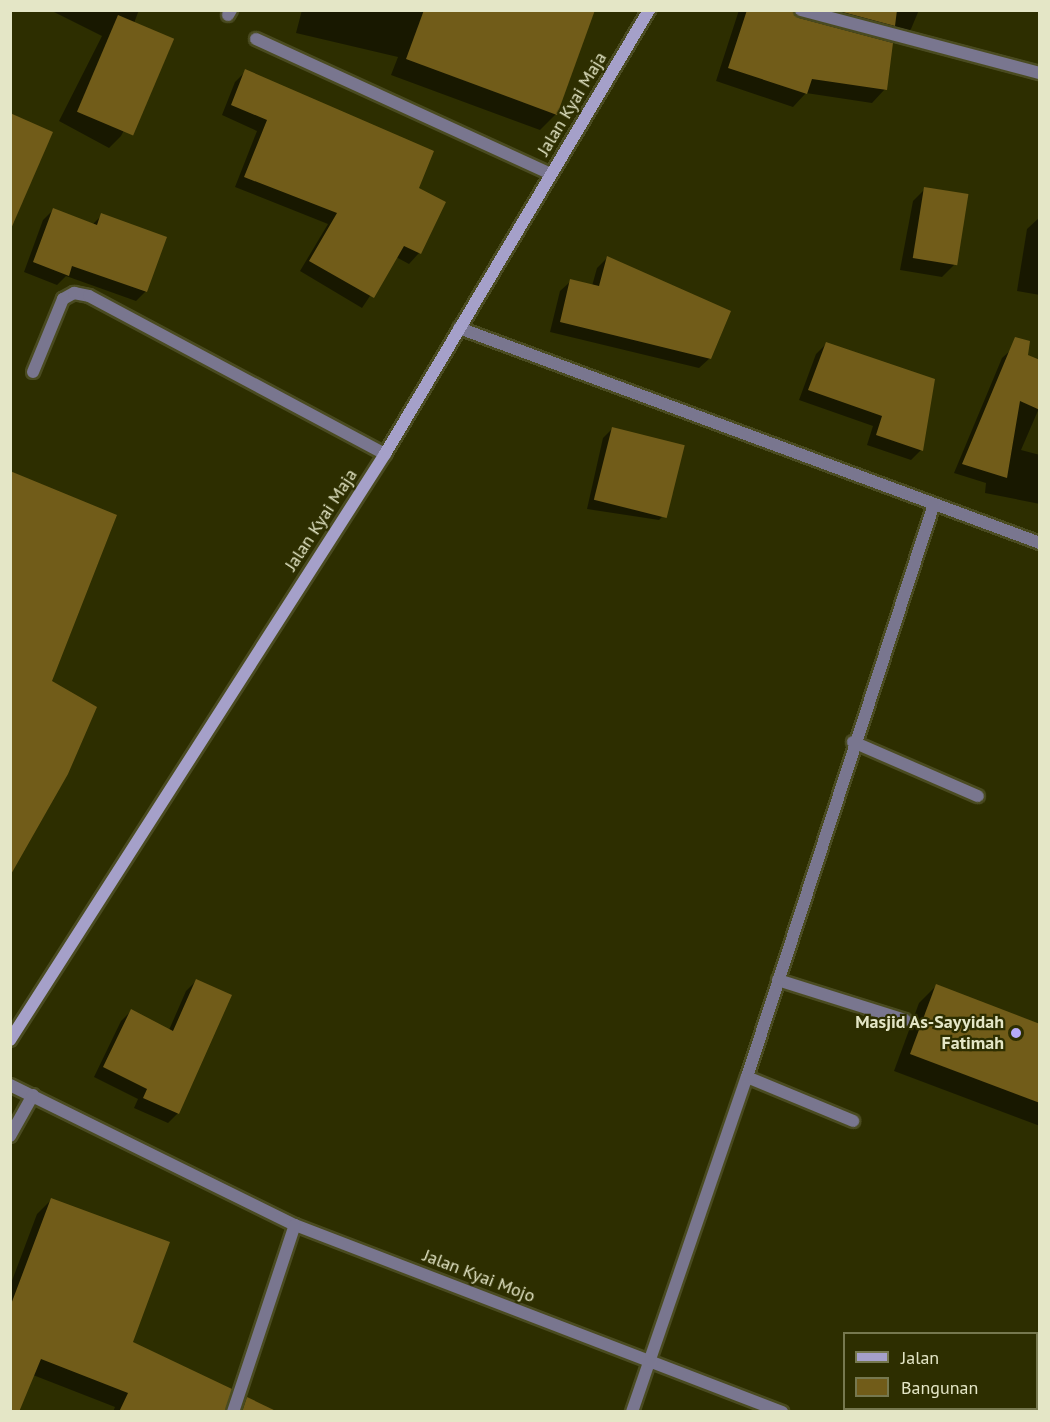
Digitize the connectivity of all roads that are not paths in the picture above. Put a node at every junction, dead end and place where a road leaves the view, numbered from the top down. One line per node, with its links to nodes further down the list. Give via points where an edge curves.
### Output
1 (648, 10): 5 (main road, Jalan Kyai Maja)
2 (801, 10): 4 (street)
3 (256, 39): 5 (street)
4 (1040, 73)
5 (551, 174): 6 (main road, Jalan Kyai Maja)
6 (459, 328): 8 (main road, Jalan Kyai Maja); 9 (street)
7 (33, 372): 8 (street, via 63,299 74,293 89,296)
8 (385, 454): 15 (main road, Jalan Kyai Maja)
9 (934, 504): 10 (street); 11 (street)
10 (1040, 543)
11 (853, 742): 12 (street); 13 (street)
12 (978, 796)
13 (778, 980): 14 (street); 16 (street)
14 (905, 1020)
15 (10, 1040)
16 (747, 1077): 19 (street); 22 (street)
17 (10, 1085): 18 (street, Jalan Kyai Mojo)
18 (33, 1095): 20 (street); 21 (street, Jalan Kyai Mojo)
19 (853, 1121)
20 (10, 1136)
21 (295, 1226): 22 (street, Jalan Kyai Mojo); 23 (street)
22 (650, 1359): 24 (street); 25 (street, Jalan Kyai Mojo)
23 (233, 1412)
24 (632, 1412)
25 (782, 1412)

